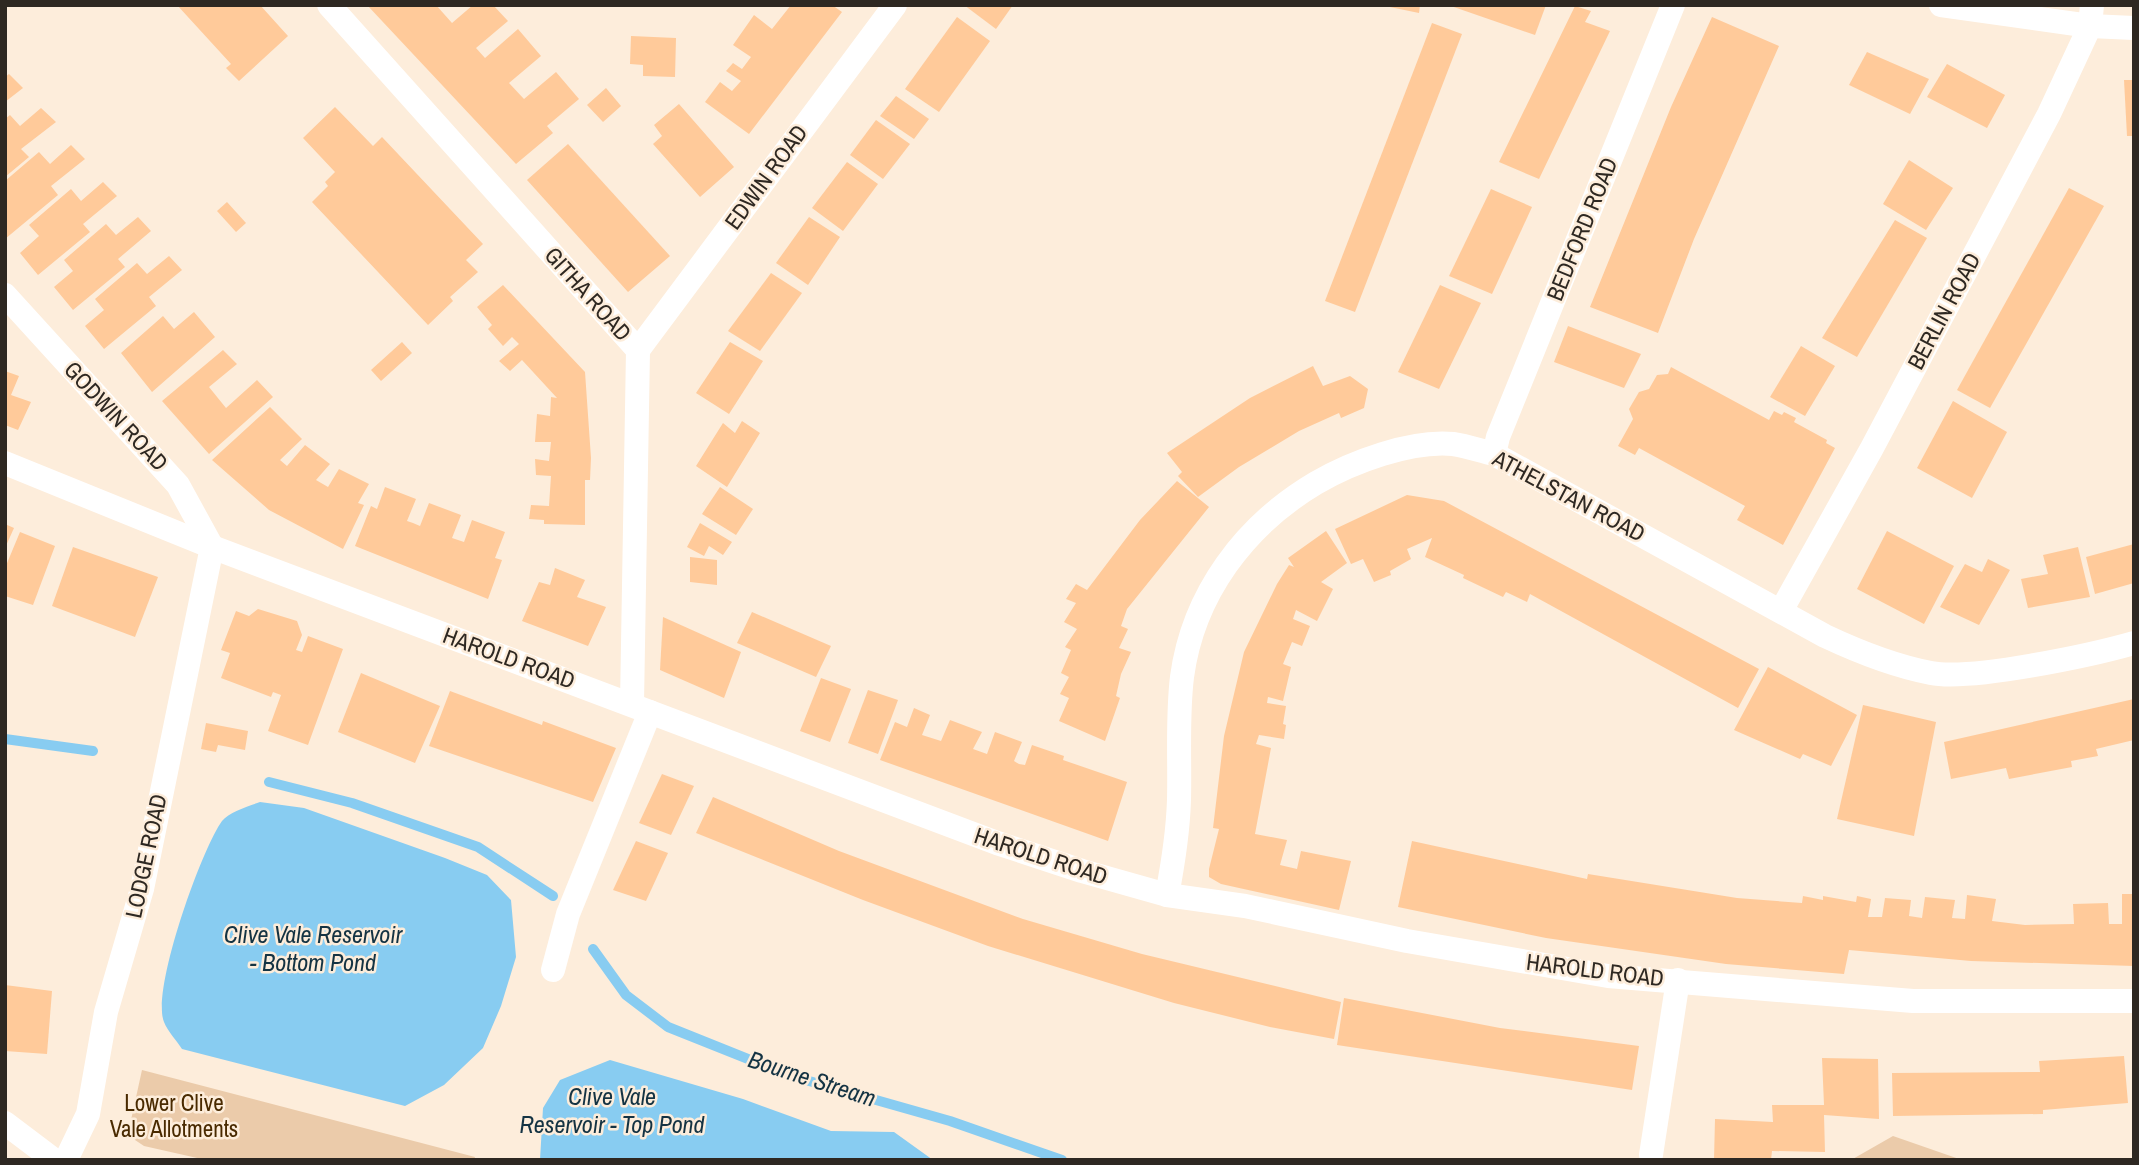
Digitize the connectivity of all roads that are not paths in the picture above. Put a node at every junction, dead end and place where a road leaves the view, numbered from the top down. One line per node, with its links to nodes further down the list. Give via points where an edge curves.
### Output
1 (329, 5): 8 (street, GITHA ROAD)
2 (895, 5): 8 (street, EDWIN ROAD)
3 (1673, 5): 9 (street, BEDFORD ROAD)
4 (1941, 5): 5 (street)
5 (2091, 15): 6 (street); 12 (street, BERLIN ROAD, via 2049,114)
6 (2134, 28)
7 (5, 295): 11 (street, GODWIN ROAD, via 178,485)
8 (639, 350): 14 (street, GITHA ROAD)
9 (1494, 454): 12 (street, ATHELSTAN ROAD); 15 (street, ATHELSTAN ROAD, via 1451,444 1389,452 1336,472 1287,500 1252,530 1229,561 1192,626 1182,677 1179,801)
10 (5, 463): 11 (street, HAROLD ROAD)
11 (212, 547): 14 (street, HAROLD ROAD); 22 (street, LODGE ROAD, via 142,889 106,1012 88,1114)
12 (1781, 611): 13 (street, ATHELSTAN ROAD, via 1868,656 1934,674 1980,672)
13 (2134, 643)
14 (641, 708): 15 (street, HAROLD ROAD, via 998,843); 16 (street, via 568,914)
15 (1167, 895): 17 (street, HAROLD ROAD, via 1608,976)
16 (553, 970)
17 (1678, 980): 18 (street, HAROLD ROAD, via 1913,1001); 21 (street)
18 (2134, 1001)
19 (5, 1123): 20 (street)
20 (48, 1153)
21 (1651, 1156)
22 (66, 1160)

